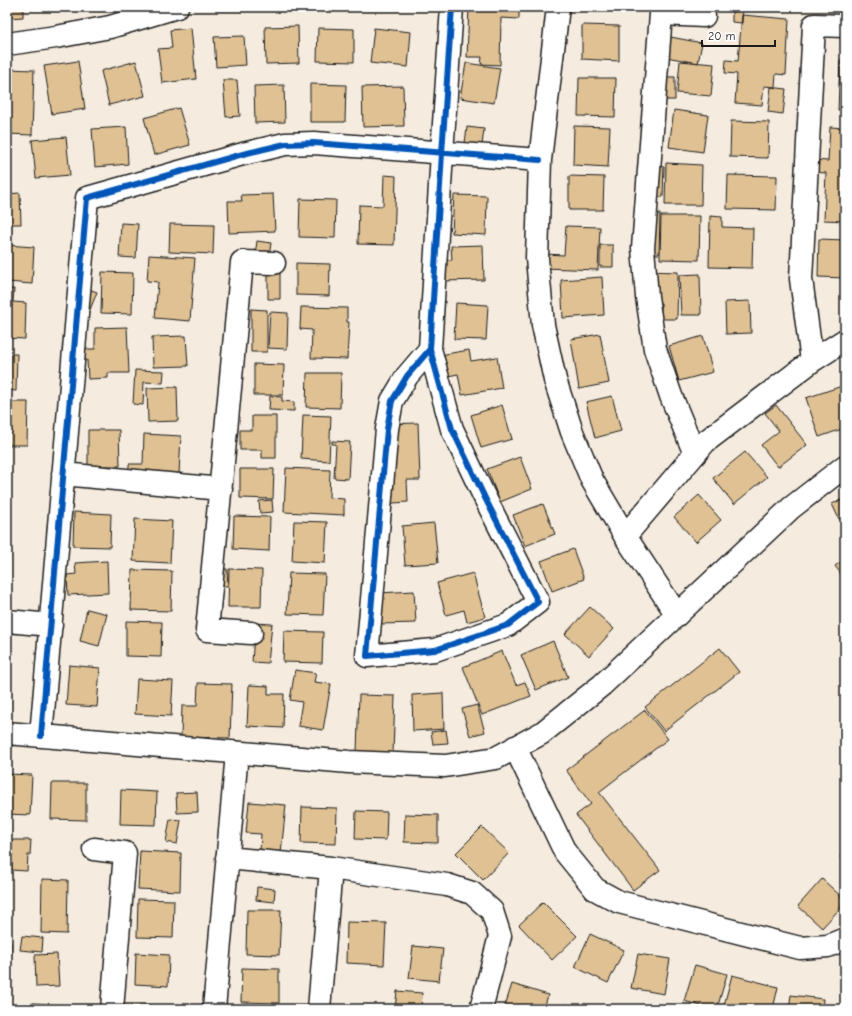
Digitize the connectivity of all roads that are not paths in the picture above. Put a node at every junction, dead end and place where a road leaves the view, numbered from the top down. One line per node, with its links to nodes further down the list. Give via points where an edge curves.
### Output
1 (177, 7): 6 (street, via 110,27)
2 (452, 7): 7 (street)
3 (558, 7): 8 (street)
4 (704, 16): 13 (street, via 661,14 644,248 647,297 655,350 670,396)
5 (845, 26): 12 (street, via 814,25 801,279)
6 (7, 44)
7 (442, 153): 8 (street); 11 (street); 15 (street, via 314,143 285,144 87,198)
8 (540, 160): 17 (street, via 537,258 543,325 553,372 572,432 592,480)
9 (274, 263): 16 (street, via 242,262)
10 (845, 340): 12 (street)
11 (430, 349): 11 (street, via 452,429 538,602 508,625 435,650 367,656 387,429 392,401 407,376)
12 (812, 361): 13 (street, via 705,442)
13 (695, 454): 17 (street)
14 (845, 466): 18 (street, via 791,508)
15 (63, 474): 16 (street); 20 (street)
16 (220, 489): 21 (street, via 207,630)
17 (625, 536): 18 (street)
18 (677, 615): 24 (street, via 596,690 542,733)
19 (7, 621): 20 (street)
20 (51, 625): 23 (street)
21 (251, 633)
22 (7, 733): 23 (street)
23 (41, 736): 25 (street)
24 (515, 747): 25 (street, via 496,758 444,766); 29 (street, via 565,852 595,889 620,902 800,948 828,946)
25 (237, 753): 27 (street)
26 (94, 849): 30 (street, via 125,853)
27 (227, 858): 28 (street); 31 (street)
28 (330, 868): 32 (street); 33 (street, via 447,885 472,893 492,911 500,936)
29 (845, 939)
30 (112, 1009)
31 (214, 1009)
32 (319, 1009)
33 (481, 1009)

